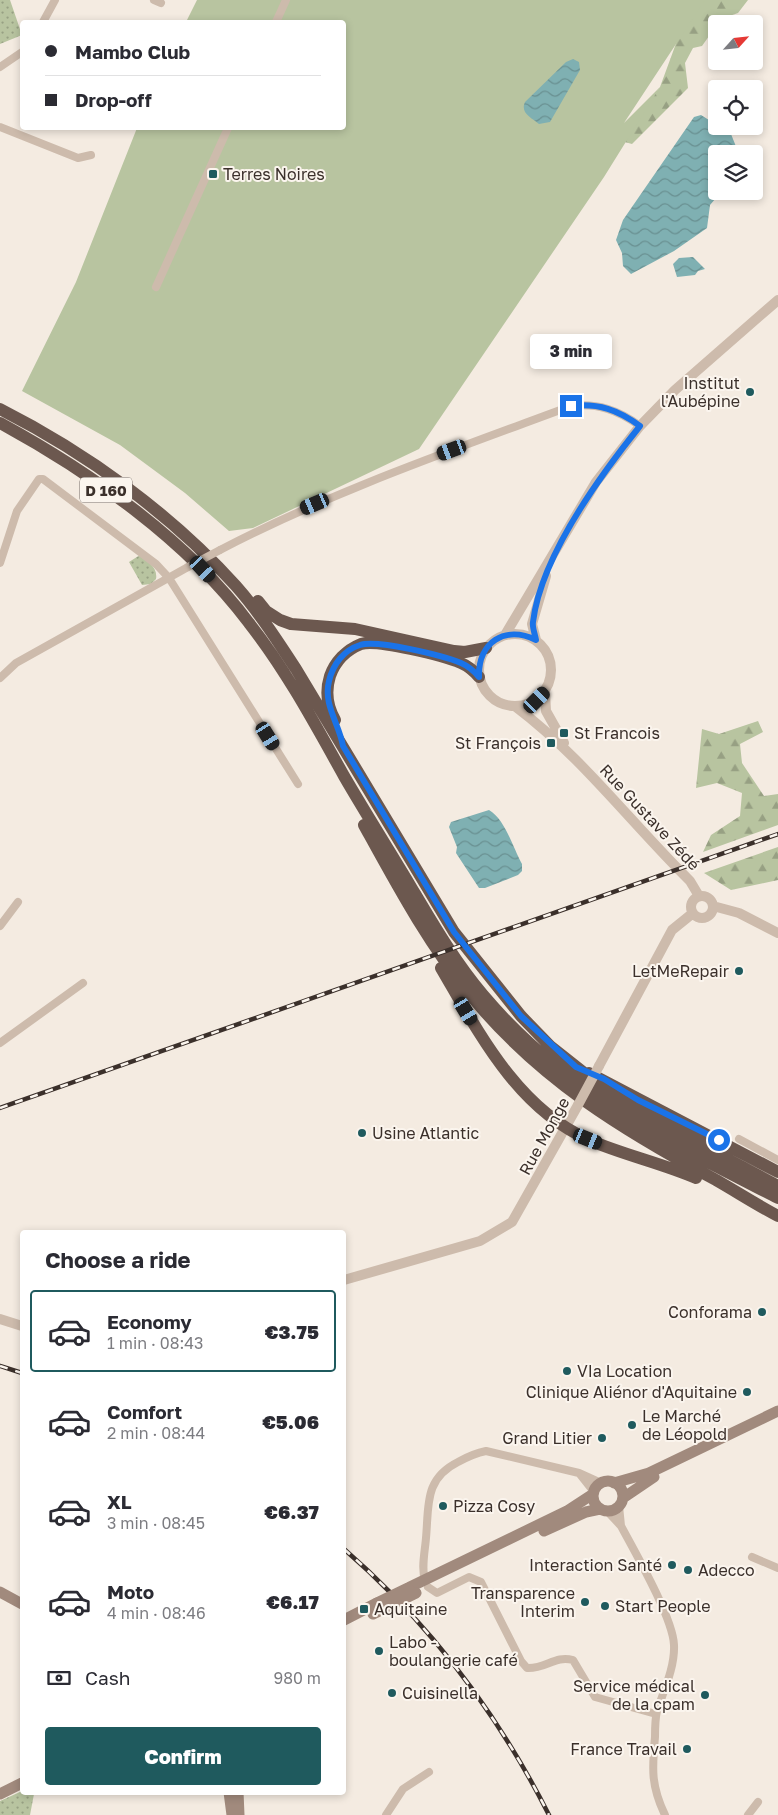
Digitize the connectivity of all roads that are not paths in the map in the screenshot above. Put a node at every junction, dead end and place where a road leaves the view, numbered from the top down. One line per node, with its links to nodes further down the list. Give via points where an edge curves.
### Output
1 (54, 0): 3 (street)
2 (286, 0): 4 (street)
3 (44, 20)
4 (277, 20)
5 (20, 53): 6 (street)
6 (0, 67)
7 (0, 127): 9 (street, via 78,158)
8 (227, 130): 10 (street)
9 (91, 155)
10 (156, 287)
11 (778, 300): 14 (street, via 675,390)
12 (0, 409): 18 (highway, D 160, via 81,457 150,506)
13 (0, 423): 27 (highway, D 160, via 103,488 203,569 255,631)
14 (640, 426): 15 (street, via 596,482); 17 (street, bridge, via 625,415 604,407 571,406 296,512)
15 (560, 546): 19 (street); 20 (street, via 537,602 532,624)
16 (0, 563): 17 (street, via 18,511 39,479 43,479 156,564)
17 (169, 578): 23 (street, via 16,663); 29 (street)
18 (236, 586): 21 (highway, via 250,593 266,611 291,624 355,628 454,651); 26 (highway, D 160, via 272,631)
19 (505, 635): 20 (street, via 516,634); 21 (street)
20 (536, 640): 24 (street, via 543,646 551,663)
21 (486, 648): 22 (street, via 481,657)
22 (479, 677): 25 (street, via 490,696 499,703); 26 (highway, via 470,668 453,660 382,643 361,644 340,658 328,682 329,708 340,730)
23 (0, 678)
24 (545, 692): 25 (street, via 537,700); 28 (street, Rue Gustave Zédé, via 546,711)
25 (516, 707): 28 (street, Rue Gustave Zédé)
26 (343, 746): 39 (highway, D 160, via 454,932 521,1016)
27 (328, 747): 34 (highway, via 331,768); 46 (highway, D 160, via 443,940 512,1026 549,1061 617,1112)
28 (576, 761): 30 (street, Rue Gustave Zédé, via 690,881)
29 (298, 784)
30 (699, 896): 32 (street, via 708,898); 33 (street, via 692,903)
31 (18, 902): 35 (street)
32 (713, 906): 33 (street, via 712,913 706,917); 36 (street, via 739,913)
33 (693, 913): 40 (street, Rue Monge, bridge, via 672,930)
34 (414, 915): 40 (highway, via 424,938 499,1063 531,1099); 45 (highway, via 473,998 546,1073 605,1117)
35 (0, 926)
36 (778, 933)
37 (83, 983): 38 (street)
38 (0, 1043)
39 (576, 1067): 43 (highway); 44 (highway, D 160, via 622,1103)
40 (566, 1128): 45 (highway, via 623,1154 683,1172); 48 (street, Rue Monge, via 512,1222 480,1241)
41 (739, 1139): 42 (street)
42 (778, 1160)
43 (778, 1172)
44 (778, 1186)
45 (740, 1196): 47 (highway)
46 (778, 1198)
47 (778, 1216)
48 (346, 1279)
49 (0, 1319): 50 (street)
50 (20, 1325)
51 (778, 1411): 53 (main road, via 649,1473)
52 (778, 1416): 55 (main road, via 652,1478)
53 (614, 1483): 54 (main road); 55 (main road, via 621,1489)
54 (596, 1490): 56 (main road, via 594,1502); 60 (main road, via 567,1511); 60 (street, via 580,1474 486,1451 442,1471 429,1493 424,1558)
55 (621, 1502): 56 (main road); 57 (street)
56 (603, 1510): 57 (street); 60 (main road, via 552,1527)
57 (622, 1526): 66 (street, via 672,1631 674,1658)
58 (752, 1557): 59 (street)
59 (778, 1568)
60 (427, 1584): 63 (main road, bridge); 66 (street, via 437,1592 474,1578 481,1582 527,1668 538,1669 562,1657 573,1660 595,1697)
61 (0, 1592): 62 (main road)
62 (20, 1603)
63 (375, 1608): 64 (main road); 65 (main road)
64 (346, 1619)
65 (346, 1627)
66 (656, 1714): 78 (street, via 652,1781)
67 (429, 1772): 77 (street, via 403,1789)
68 (20, 1777): 70 (main road)
69 (20, 1784): 71 (main road)
70 (0, 1786)
71 (0, 1794)
72 (229, 1795): 75 (main road)
73 (238, 1795): 76 (main road)
74 (758, 1802): 79 (street)
75 (232, 1815)
76 (240, 1815)
77 (386, 1815)
78 (665, 1815)
79 (748, 1815)

